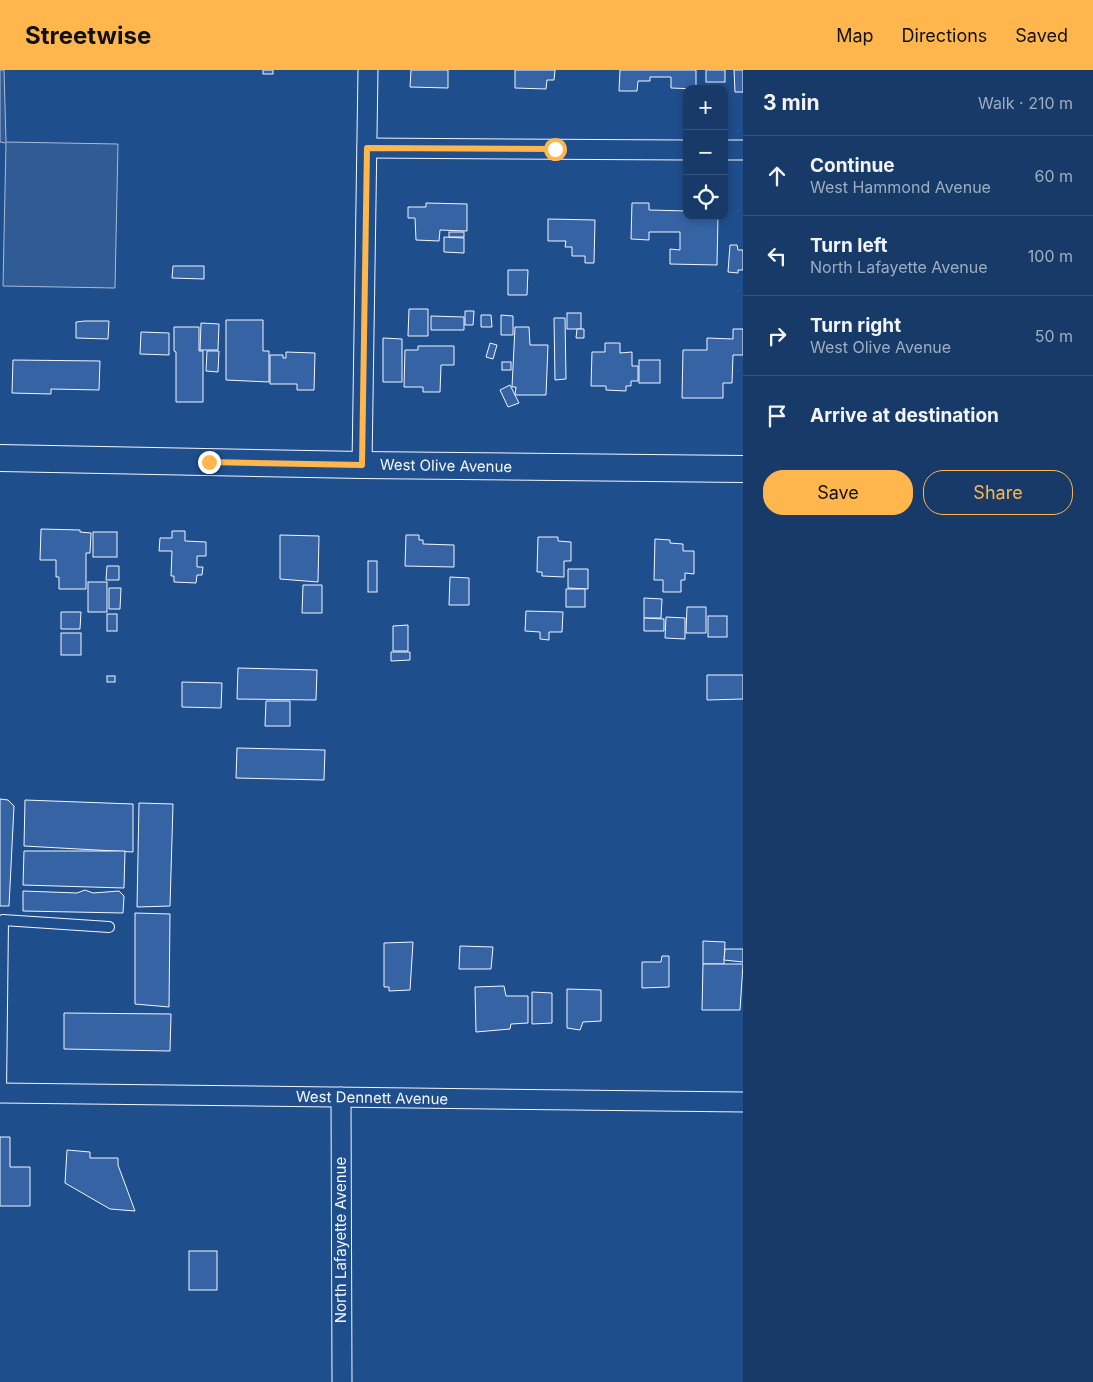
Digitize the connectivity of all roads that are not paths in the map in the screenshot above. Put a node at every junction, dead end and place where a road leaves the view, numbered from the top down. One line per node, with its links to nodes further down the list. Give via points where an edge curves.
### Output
1 (368, 70): 2 (street)
2 (367, 148): 3 (street); 7 (street)
3 (683, 150)
4 (728, 150): 5 (street)
5 (743, 150)
6 (0, 458): 7 (main road, West Olive Avenue)
7 (362, 465): 8 (main road, West Olive Avenue)
8 (743, 469)
9 (109, 927): 10 (lane, via 3,920)
10 (1, 1094): 11 (street, West Dennett Avenue)
11 (341, 1097): 12 (street, West Dennett Avenue); 13 (street, North Lafayette Avenue)
12 (743, 1102)
13 (342, 1382)

